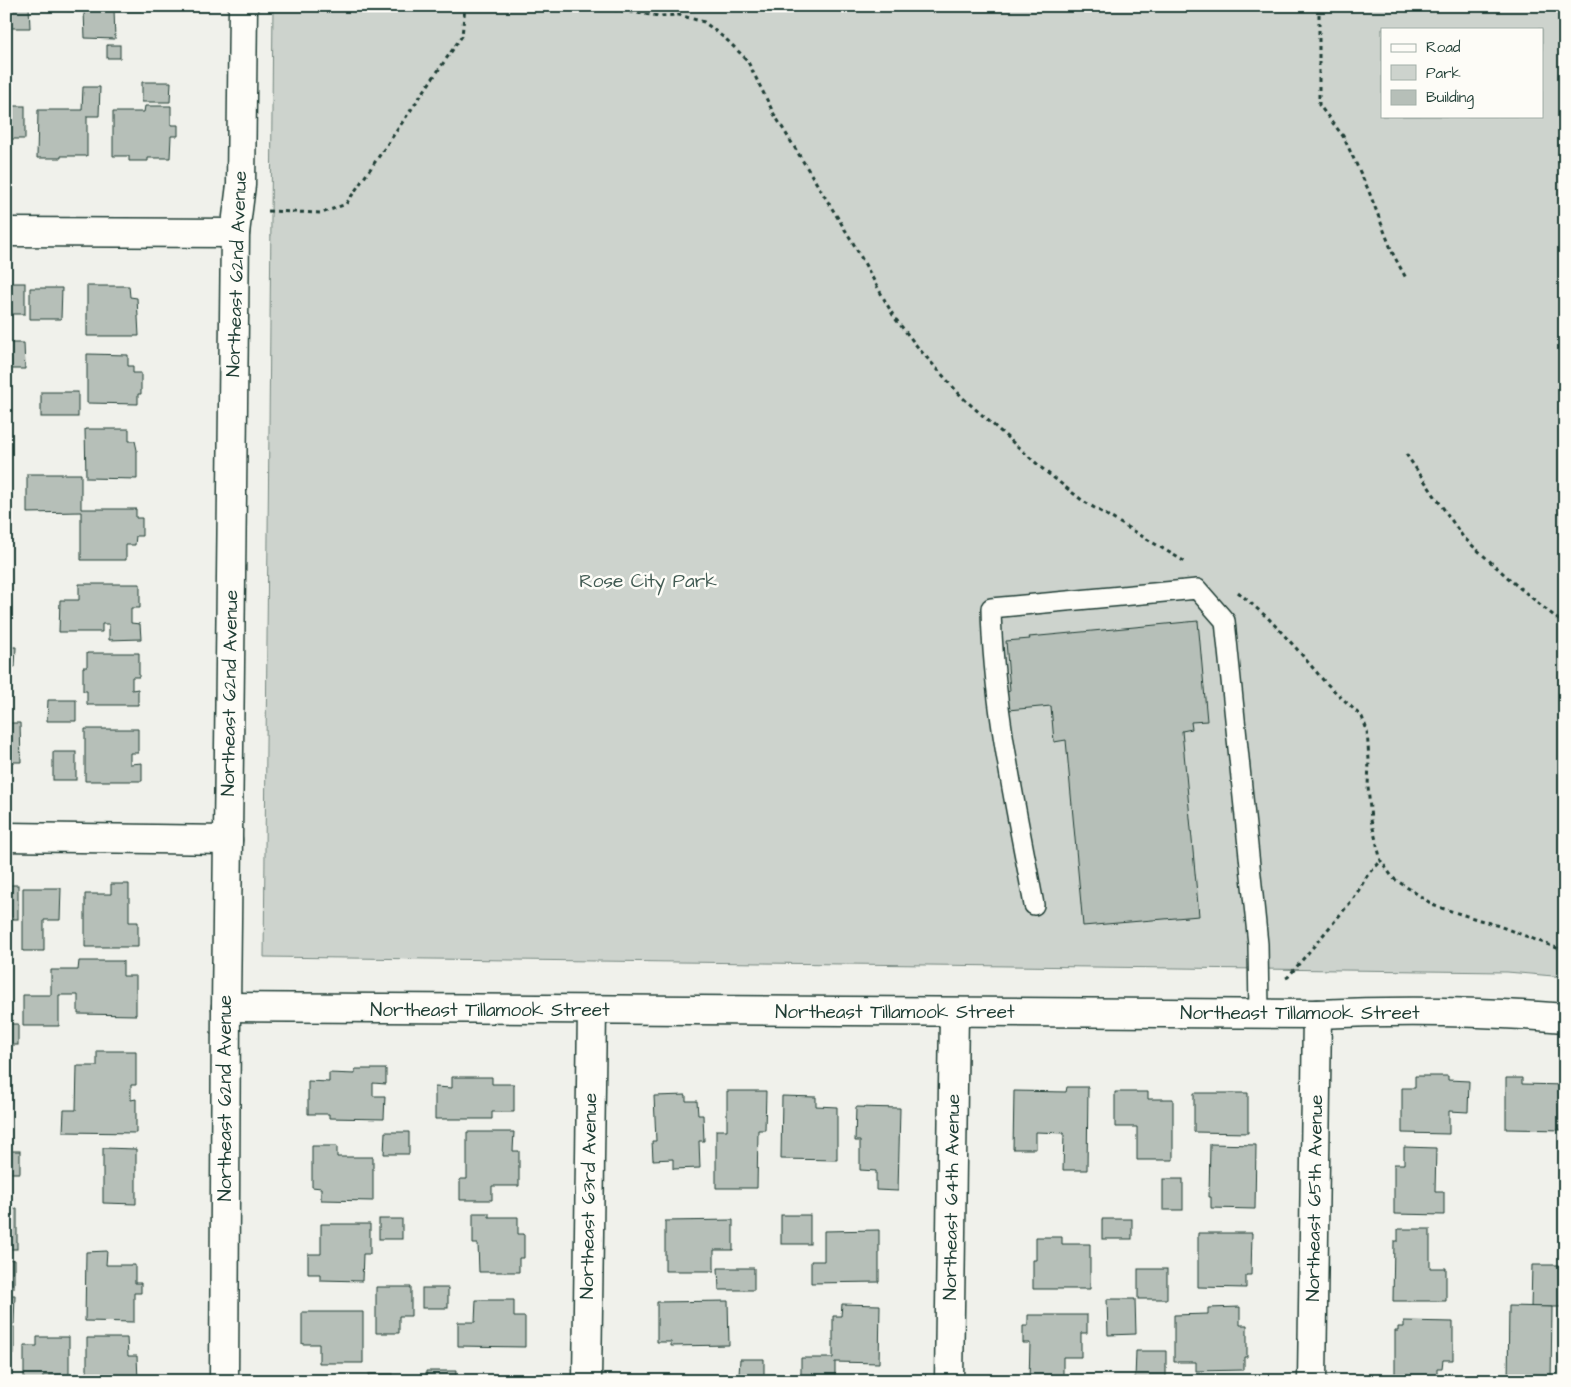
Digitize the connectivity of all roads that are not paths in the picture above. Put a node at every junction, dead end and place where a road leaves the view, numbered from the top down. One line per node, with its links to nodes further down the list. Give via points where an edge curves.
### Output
1 (243, 6): 3 (street, Northeast 62nd Avenue, via 241,186)
2 (6, 232): 3 (street)
3 (235, 233): 5 (street, Northeast 62nd Avenue)
4 (6, 838): 5 (street)
5 (228, 840): 7 (street, Northeast 62nd Avenue)
6 (1034, 905): 10 (lane, via 999,714 991,608 1197,589 1225,621)
7 (226, 1007): 8 (street, Northeast Tillamook Street); 13 (street, Northeast 62nd Avenue)
8 (592, 1010): 9 (street, Northeast Tillamook Street); 14 (street, Northeast 63rd Avenue)
9 (954, 1013): 10 (street, Northeast Tillamook Street); 15 (street, Northeast 64th Avenue)
10 (1267, 1014): 11 (street, Northeast Tillamook Street)
11 (1317, 1014): 12 (street, Northeast Tillamook Street, via 1508,1013); 16 (street, Northeast 65th Avenue)
12 (1565, 1018)
13 (224, 1381)
14 (587, 1381)
15 (949, 1381)
16 (1312, 1381)

